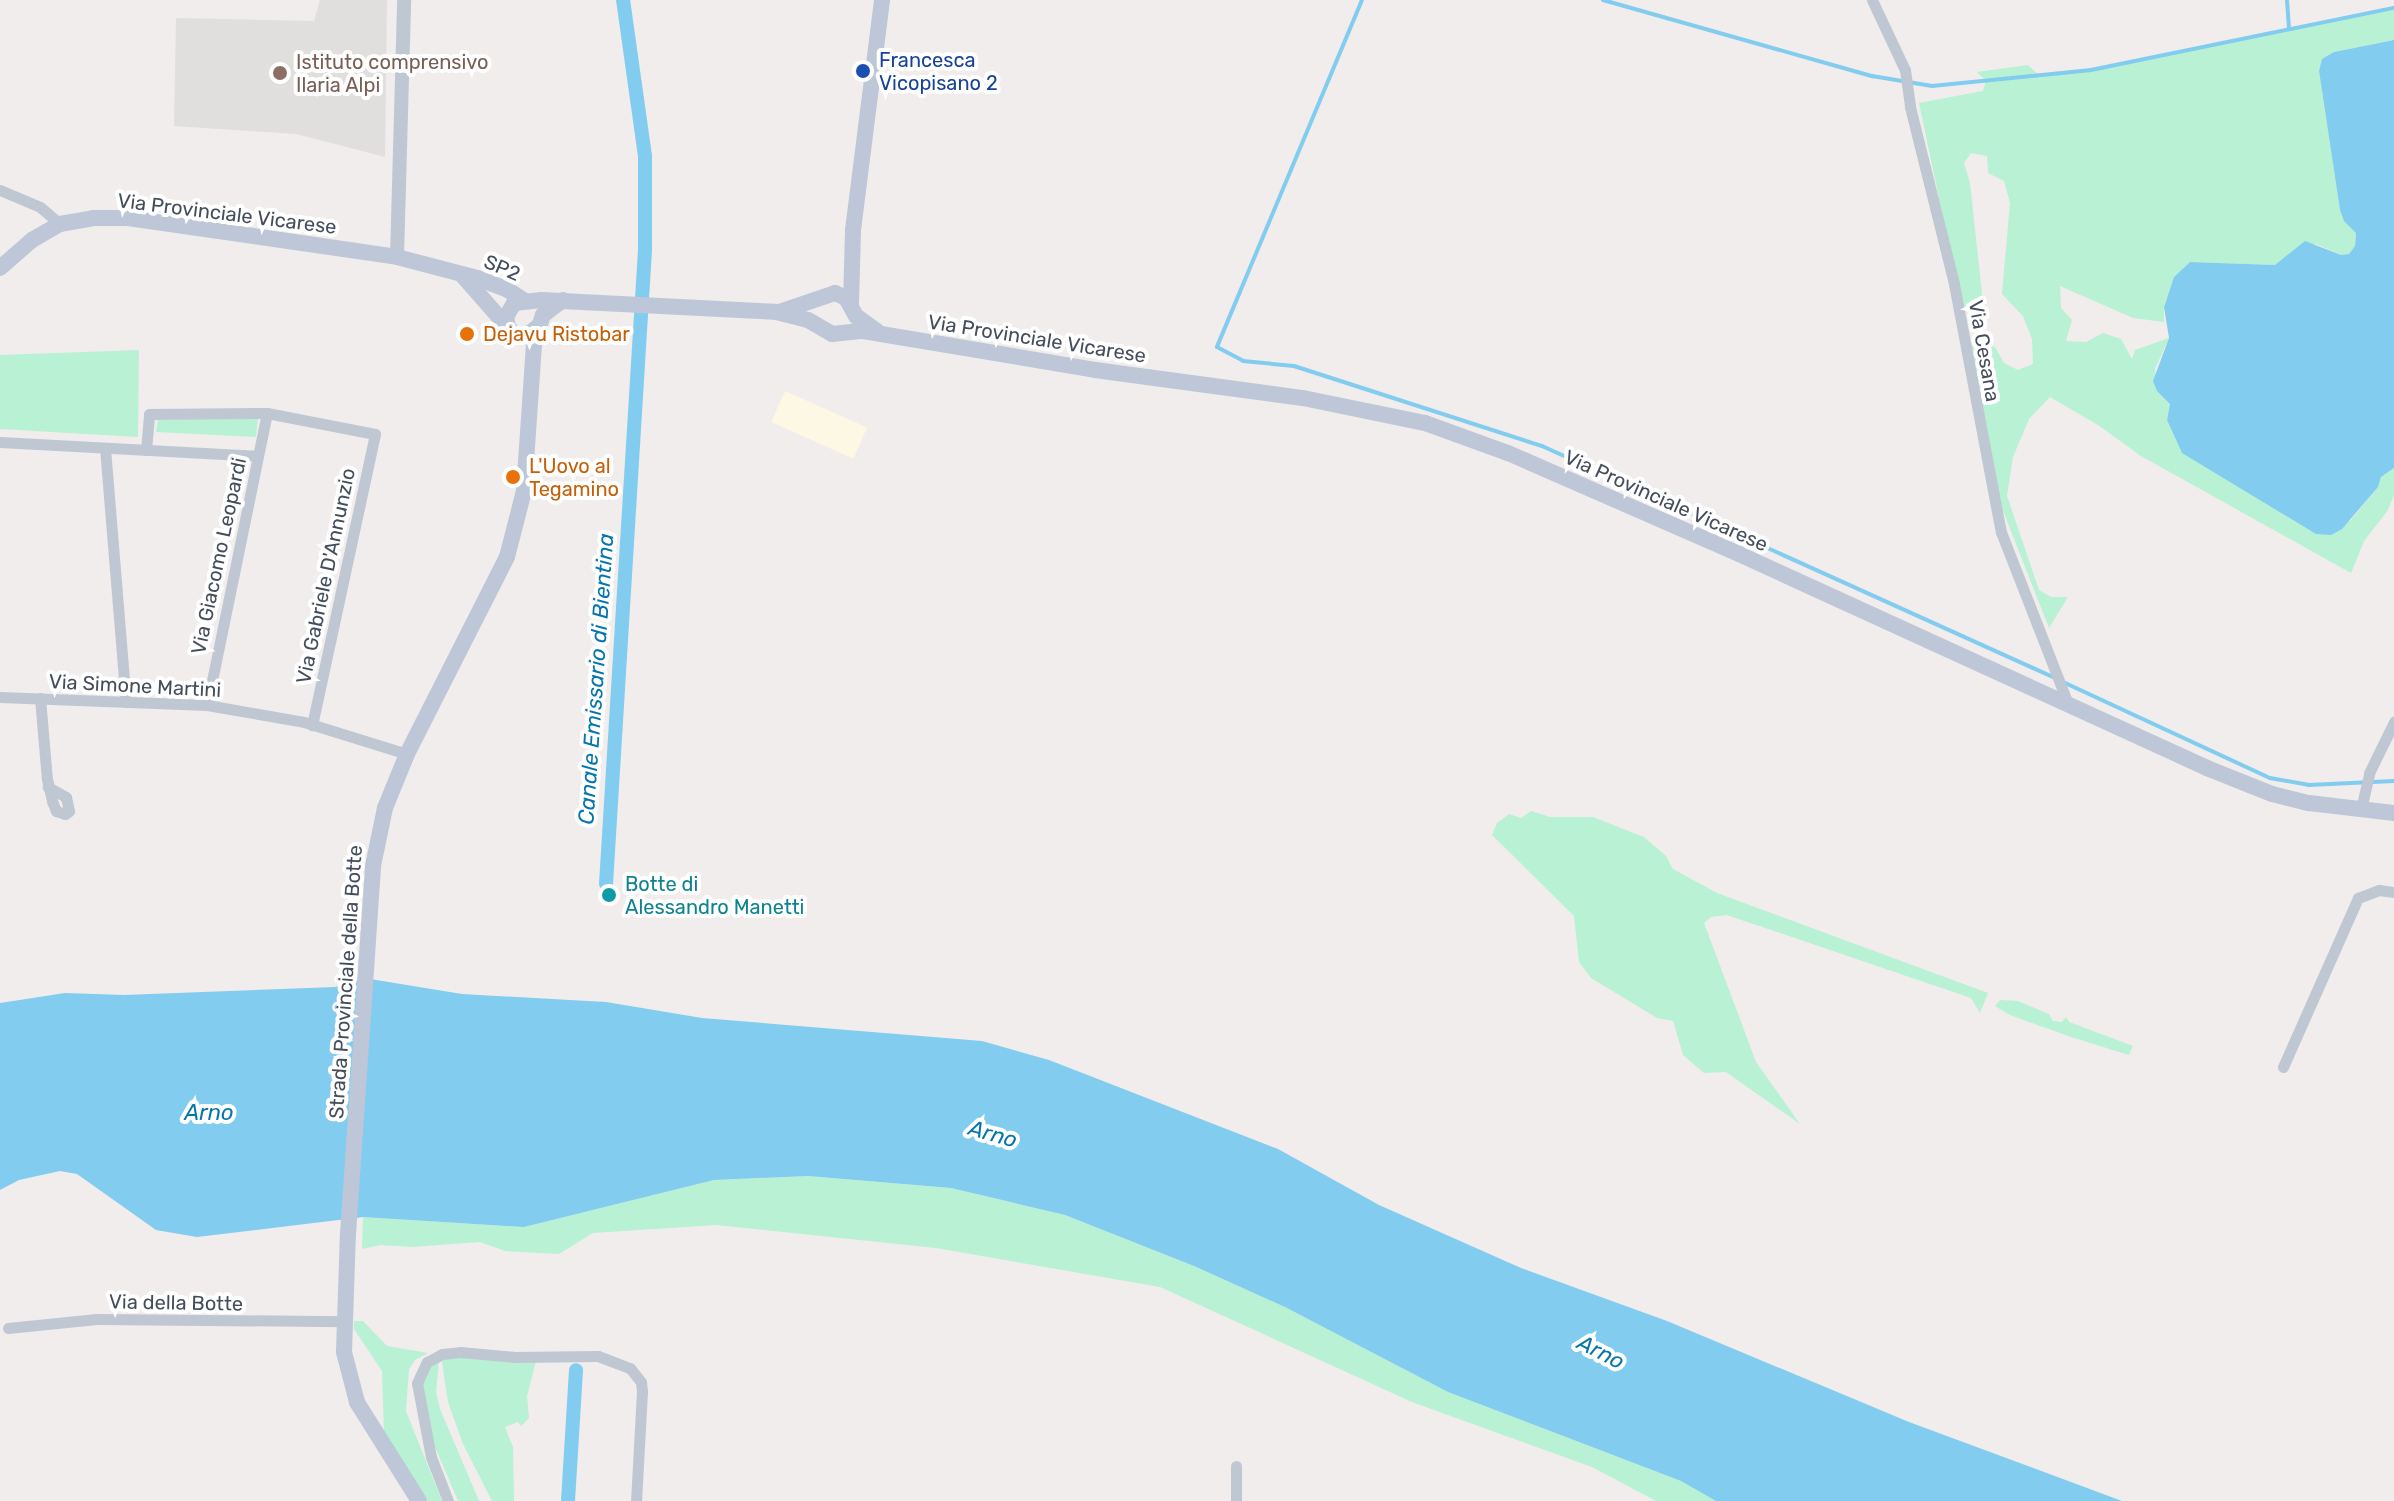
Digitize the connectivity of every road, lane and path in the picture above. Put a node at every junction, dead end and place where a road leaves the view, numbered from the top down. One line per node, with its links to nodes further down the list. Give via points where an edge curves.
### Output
1 (404, 0): 7 (street)
2 (882, 0): 6 (main road)
3 (1872, 0): 30 (street, Via Cesana, via 1907,83 1954,284 1997,518)
4 (0, 190): 5 (street, via 40,207)
5 (60, 224): 7 (main road, Via Provinciale Vicarese / SP2, via 93,218 146,220); 8 (main road, Via Provinciale Vicarese / SP2)
6 (853, 230): 10 (main road, via 845,261); 13 (main road)
7 (397, 257): 9 (main road, Via Provinciale Vicarese / SP2)
8 (0, 268)
9 (462, 275): 12 (main road, SP2); 17 (main road, SP2)
10 (823, 297): 13 (main road, Via Provinciale Vicarese / SP2, via 841,294); 14 (main road, Via Provinciale Vicarese / SP2); 16 (main road, via 813,310)
11 (570, 300): 12 (main road, SP2); 14 (main road, Via Provinciale Vicarese / SP2); 15 (main road)
12 (527, 301): 15 (main road, via 538,309); 17 (main road, via 510,307 506,317)
13 (852, 308): 18 (main road, via 850,325); 19 (main road, Via Provinciale Vicarese / SP2, via 869,327)
14 (776, 312): 16 (main road, Via Provinciale Vicarese / SP2)
15 (541, 322): 17 (main road, via 526,336); 20 (main road, Strada Provinciale della Botte)
16 (816, 324): 18 (main road, Via Provinciale Vicarese / SP2, via 827,333)
17 (511, 330): 20 (main road, Strada Provinciale della Botte)
18 (841, 332): 19 (main road, Via Provinciale Vicarese / SP2)
19 (887, 335): 30 (main road, Via Provinciale Vicarese / SP2, via 1303,398 1425,423 1621,502)
20 (529, 381): 33 (main road, Strada Provinciale della Botte, via 527,457 512,543)
21 (267, 413): 24 (street, via 149,414); 25 (street, Via Giacomo Leopardi); 32 (street, Via Gabriele D'Annunzio, via 375,434)
22 (0, 442): 23 (street)
23 (105, 448): 24 (street); 28 (street)
24 (146, 450): 25 (street)
25 (258, 456): 29 (street, Via Giacomo Leopardi)
26 (0, 697): 27 (street, Via Simone Martini)
27 (40, 698): 28 (street, Via Simone Martini); 34 (street)
28 (126, 702): 29 (street, Via Simone Martini)
29 (207, 705): 32 (street, Via Simone Martini)
30 (2069, 706): 35 (main road, Via Provinciale Vicarese / SP2, via 2272,794)
31 (2394, 722): 35 (street, via 2366,781)
32 (312, 725): 33 (street, Via Simone Martini)
33 (407, 754): 39 (main road, Strada Provinciale della Botte, via 378,835)
34 (48, 787)
35 (2361, 809): 36 (main road, Via Provinciale Vicarese / SP2)
36 (2394, 813)
37 (2394, 892): 38 (street, via 2379,890 2358,898)
38 (2283, 1067)
39 (344, 1321): 40 (street, Via della Botte, via 97,1319); 42 (main road, Strada Provinciale della Botte, via 346,1364 357,1402)
40 (8, 1328)
41 (1236, 1466): 45 (street)
42 (419, 1501)
43 (448, 1501): 44 (street, via 431,1457 417,1391 427,1362 450,1353 584,1355 617,1361 634,1372 642,1391)
44 (636, 1501)
45 (1236, 1501)

